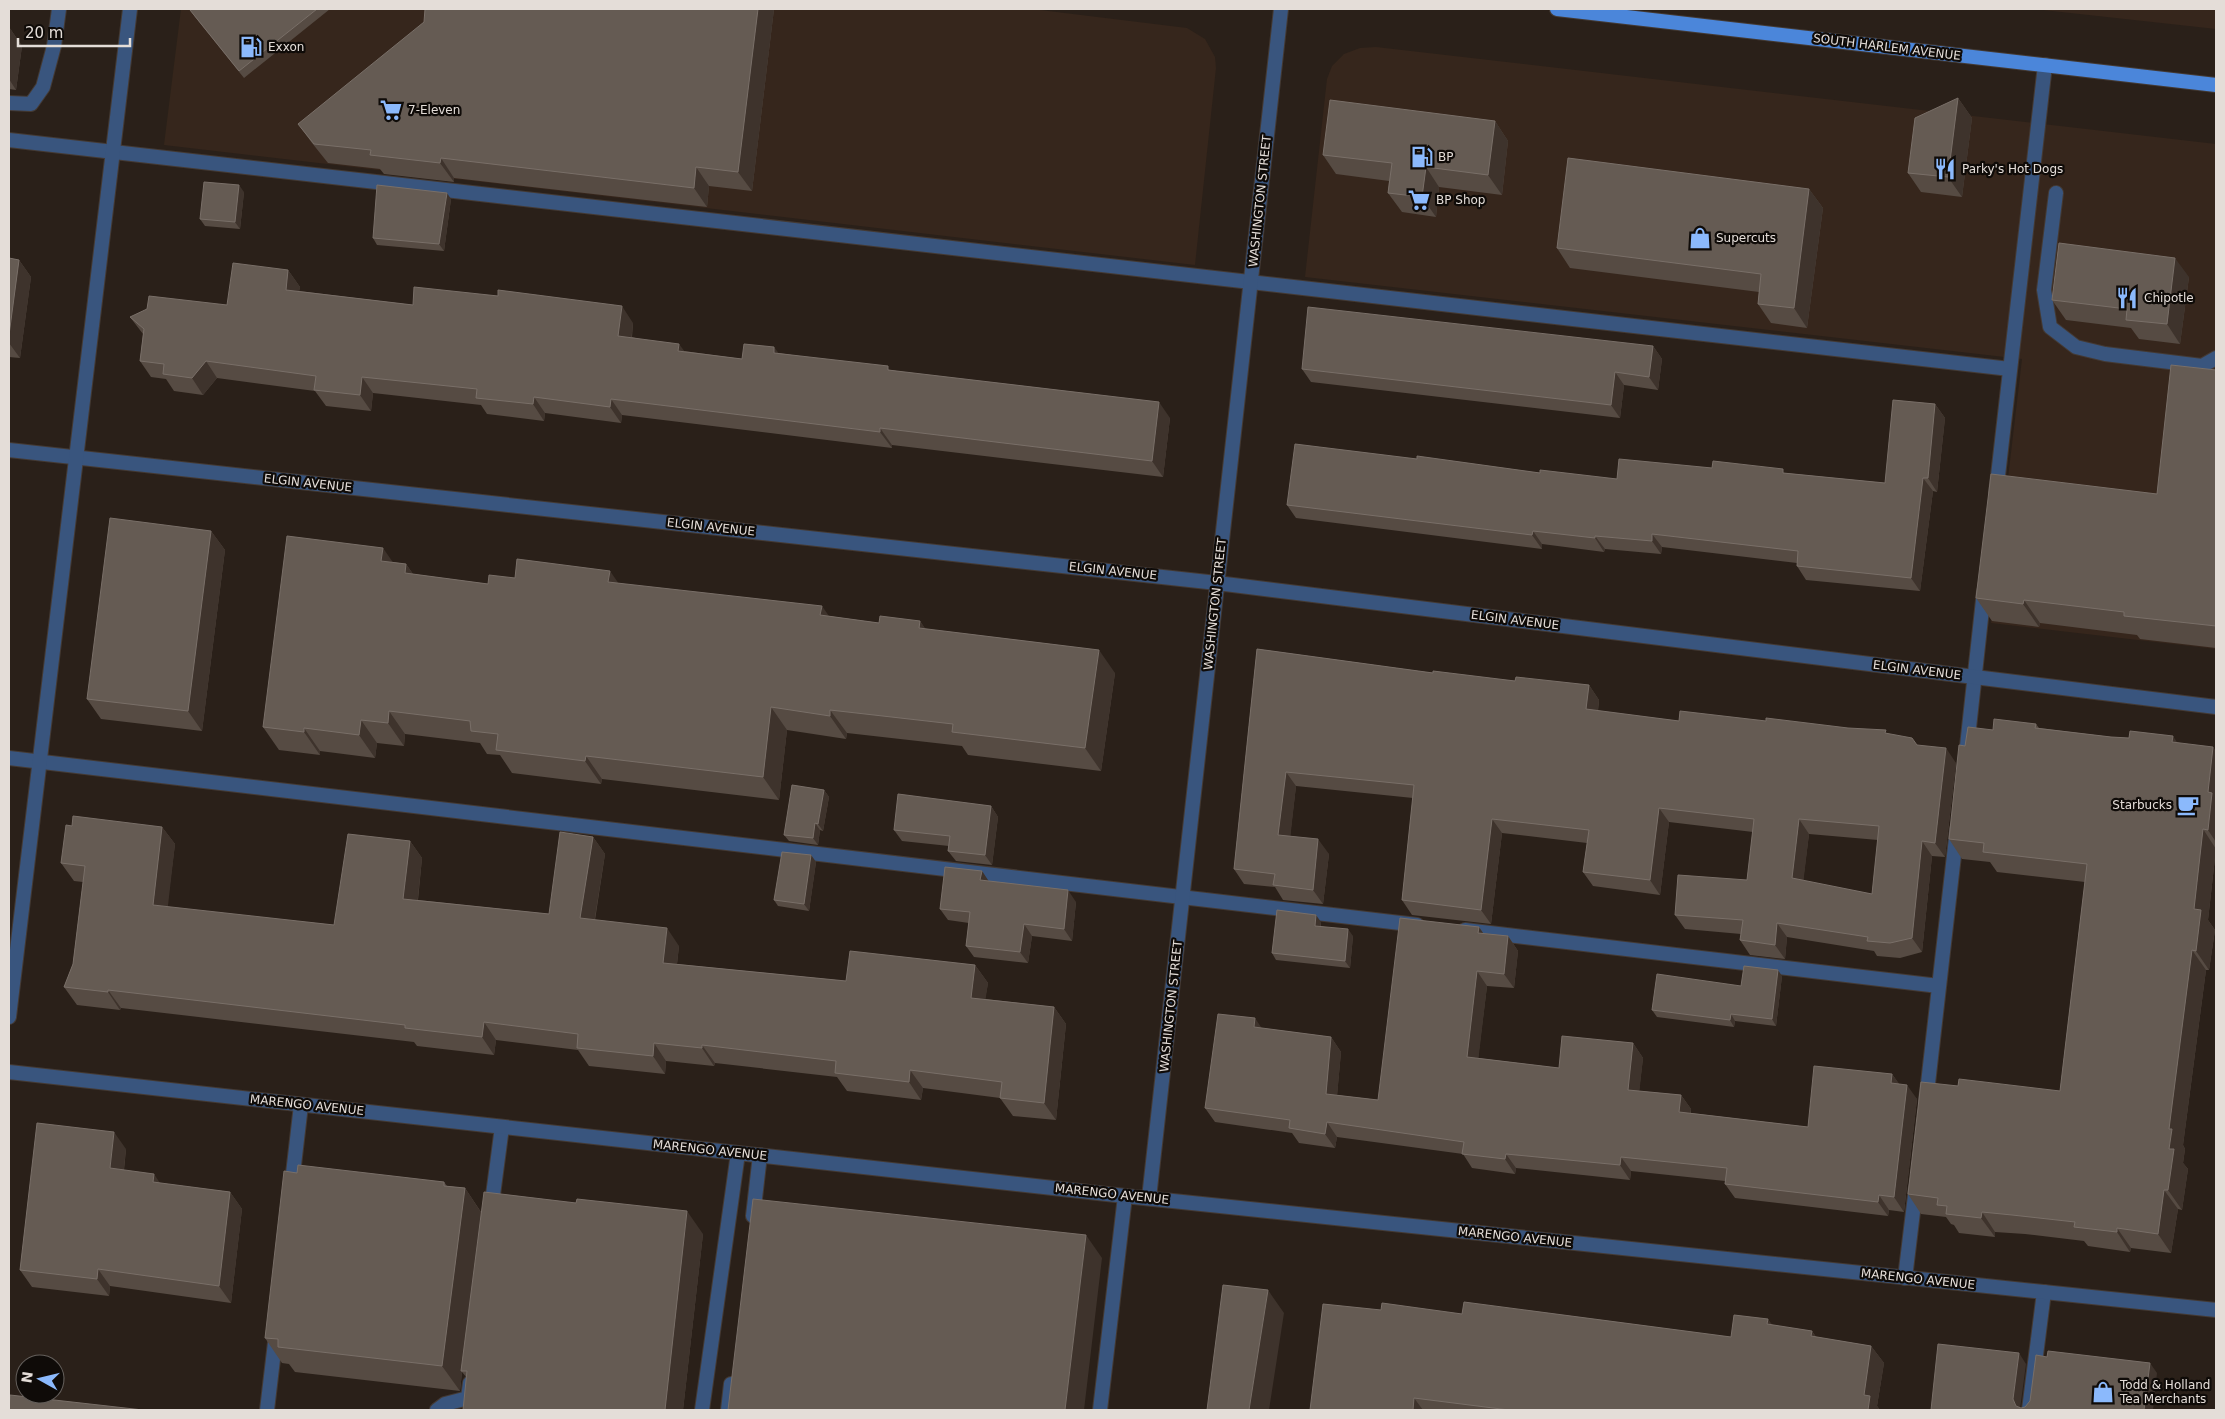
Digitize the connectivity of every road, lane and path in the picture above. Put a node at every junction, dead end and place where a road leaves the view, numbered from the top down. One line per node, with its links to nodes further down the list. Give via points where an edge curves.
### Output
1 (59, 9): 7 (street, via 43,88 31,104)
2 (130, 9): 9 (street)
3 (1281, 9): 11 (street, WASHINGTON STREET)
4 (1557, 9): 5 (main road, SOUTH HARLEM AVENUE)
5 (2045, 65): 6 (main road, SOUTH HARLEM AVENUE); 13 (street)
6 (2216, 85)
7 (9, 103)
8 (9, 140): 9 (street)
9 (113, 152): 11 (street); 15 (street)
10 (2056, 193): 12 (street, via 2044,290 2050,328 2076,347 2105,354 2202,366)
11 (1251, 282): 13 (street); 18 (street, WASHINGTON STREET)
12 (2216, 358)
13 (2010, 368): 16 (street)
14 (9, 450): 15 (street, ELGIN AVENUE)
15 (76, 458): 18 (street, ELGIN AVENUE); 23 (street)
16 (1994, 504)
17 (1986, 580): 19 (street)
18 (1217, 583): 19 (street, ELGIN AVENUE); 25 (street, WASHINGTON STREET)
19 (1975, 677): 20 (street, ELGIN AVENUE); 22 (street)
20 (2216, 707)
21 (9, 758): 23 (street)
22 (1965, 758)
23 (40, 762): 25 (street); 29 (street)
24 (1958, 818): 28 (street)
25 (1183, 897): 26 (street); 38 (street, WASHINGTON STREET)
26 (1428, 926)
27 (1447, 928): 28 (street)
28 (1939, 986): 32 (street)
29 (9, 1017)
30 (9, 1072): 31 (street, MARENGO AVENUE)
31 (301, 1105): 33 (street, MARENGO AVENUE); 39 (street)
32 (1924, 1115)
33 (502, 1127): 34 (street, MARENGO AVENUE); 40 (street)
34 (738, 1153): 35 (street, MARENGO AVENUE); 50 (street)
35 (760, 1155): 37 (street, MARENGO AVENUE); 41 (street)
36 (1918, 1175): 42 (street)
37 (1125, 1196): 38 (street, MARENGO AVENUE); 52 (street)
38 (1149, 1198): 42 (street, MARENGO AVENUE)
39 (290, 1204)
40 (490, 1225)
41 (751, 1226)
42 (1905, 1278): 43 (street, MARENGO AVENUE)
43 (2044, 1292): 44 (street, MARENGO AVENUE); 53 (street)
44 (2216, 1310)
45 (277, 1322): 48 (street)
46 (472, 1369): 49 (street, via 468,1398 445,1404)
47 (733, 1372): 51 (street)
48 (267, 1410)
49 (438, 1410)
50 (702, 1410)
51 (728, 1410)
52 (1100, 1410)
53 (2030, 1410)

